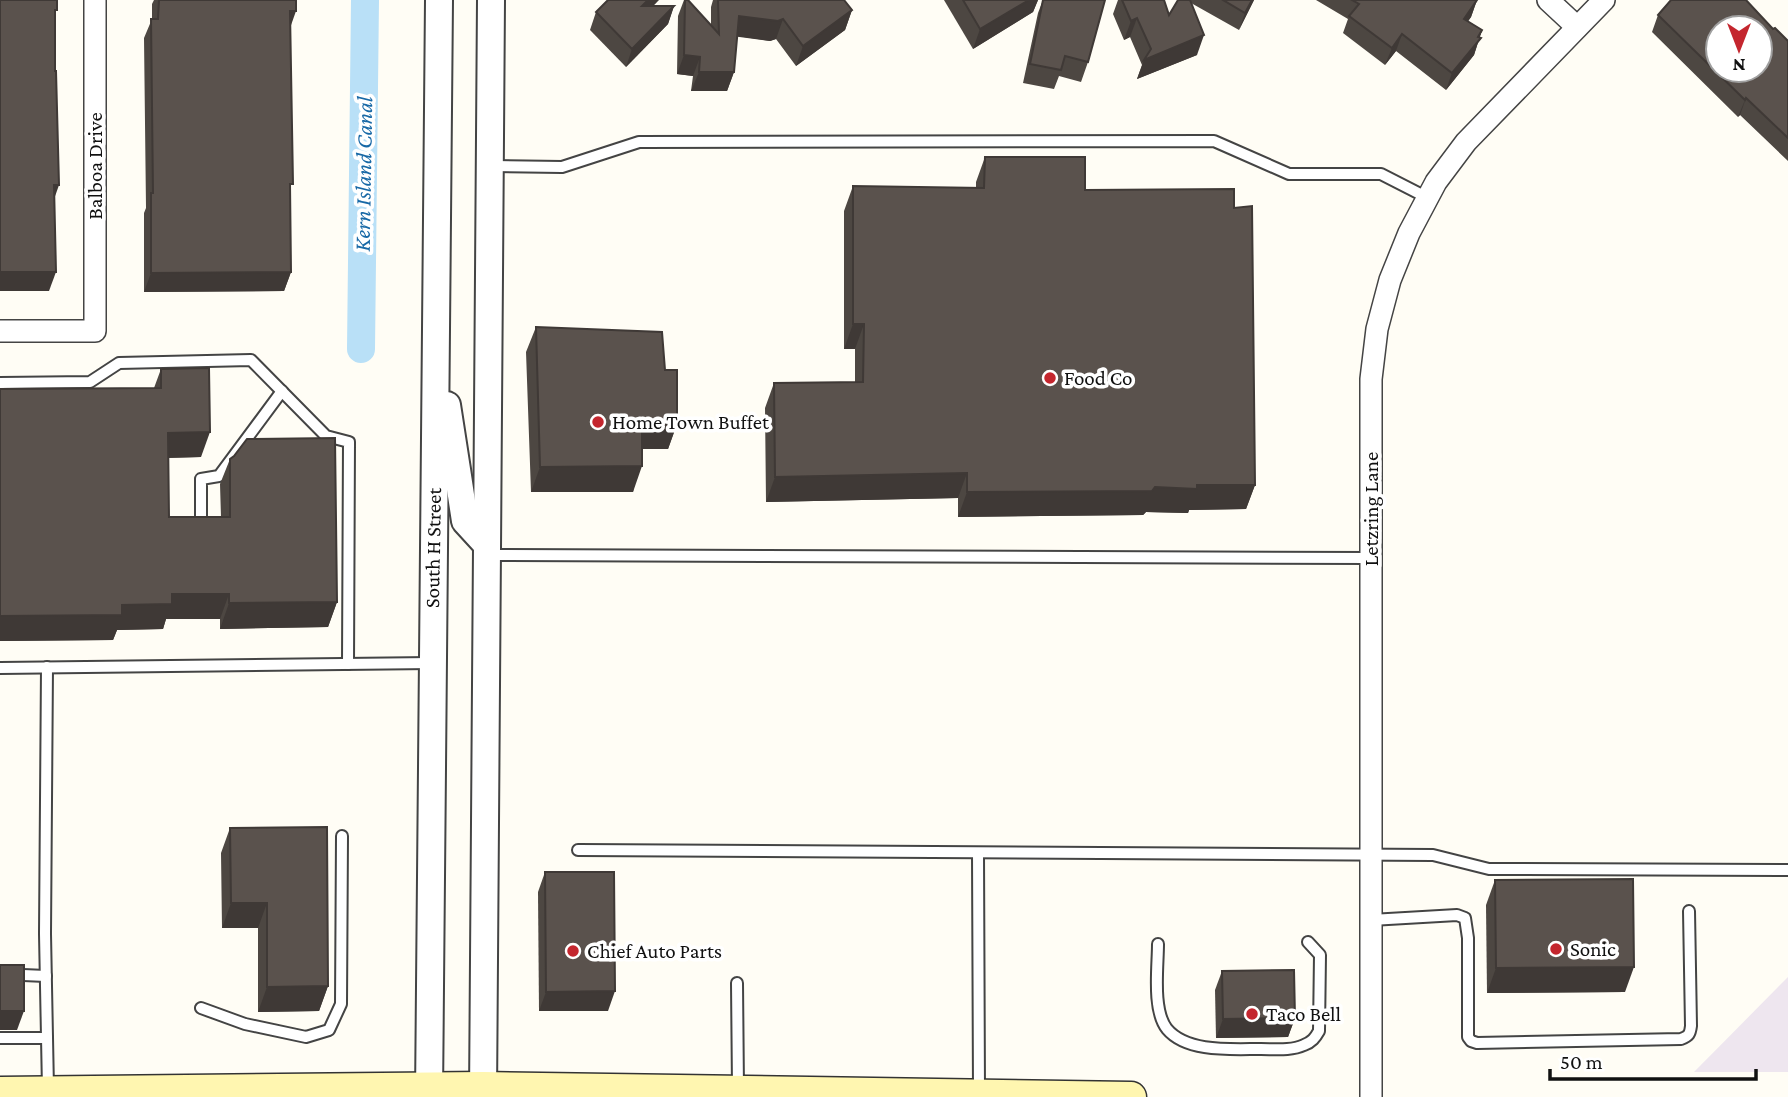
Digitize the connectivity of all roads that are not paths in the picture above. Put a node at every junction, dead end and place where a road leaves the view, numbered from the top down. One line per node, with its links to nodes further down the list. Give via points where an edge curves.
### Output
1 (95, 0): 9 (street, Balboa Drive, via 95,331)
2 (439, 0): 10 (street, South H Street)
3 (491, 0): 7 (street)
4 (1548, 0): 6 (street)
5 (1604, 0): 6 (street, Letzring Lane)
6 (1577, 27): 8 (street, Letzring Lane, via 1466,142)
7 (491, 166): 8 (lane, via 562,167 639,142 1214,141 1289,174 1381,174); 14 (street)
8 (1428, 198): 15 (street, Letzring Lane, via 1390,280 1377,329 1371,379)
9 (0, 331)
10 (435, 331): 14 (street, via 465,521); 16 (street, South H Street)
11 (0, 383): 12 (lane, via 90,382 119,363 251,360)
12 (282, 391): 13 (lane, via 219,476 201,479); 17 (lane, via 326,436 349,442)
13 (201, 533)
14 (487, 550): 15 (lane); 38 (street)
15 (1371, 558): 23 (street, Letzring Lane)
16 (432, 663): 17 (lane); 39 (street, South H Street)
17 (348, 664): 18 (lane)
18 (47, 667): 19 (lane); 30 (lane)
19 (0, 668)
20 (342, 835): 32 (lane, via 341,1004 329,1030 306,1037 245,1024)
21 (578, 850): 22 (lane)
22 (978, 853): 23 (lane); 40 (lane)
23 (1371, 856): 24 (lane, via 1433,855 1489,869); 26 (street, Letzring Lane)
24 (1788, 870)
25 (1689, 911): 26 (lane, via 1691,1026 1687,1037 1681,1039 1471,1041 1465,918)
26 (1371, 920): 42 (street, Letzring Lane)
27 (1308, 942): 28 (lane, via 1320,955 1320,1031 1313,1040 1293,1048 1221,1049 1188,1042 1167,1029 1158,1004)
28 (1158, 944)
29 (0, 974): 30 (lane)
30 (46, 976): 34 (lane)
31 (737, 983): 36 (lane)
32 (201, 1008)
33 (0, 1038): 34 (lane)
34 (47, 1038): 35 (lane)
35 (48, 1091): 37 (main road); 39 (main road)
36 (738, 1091): 38 (main road); 40 (main road)
37 (0, 1092)
38 (483, 1092): 39 (main road)
39 (429, 1093)
40 (979, 1095): 41 (main road)
41 (1131, 1097)
42 (1371, 1097)

